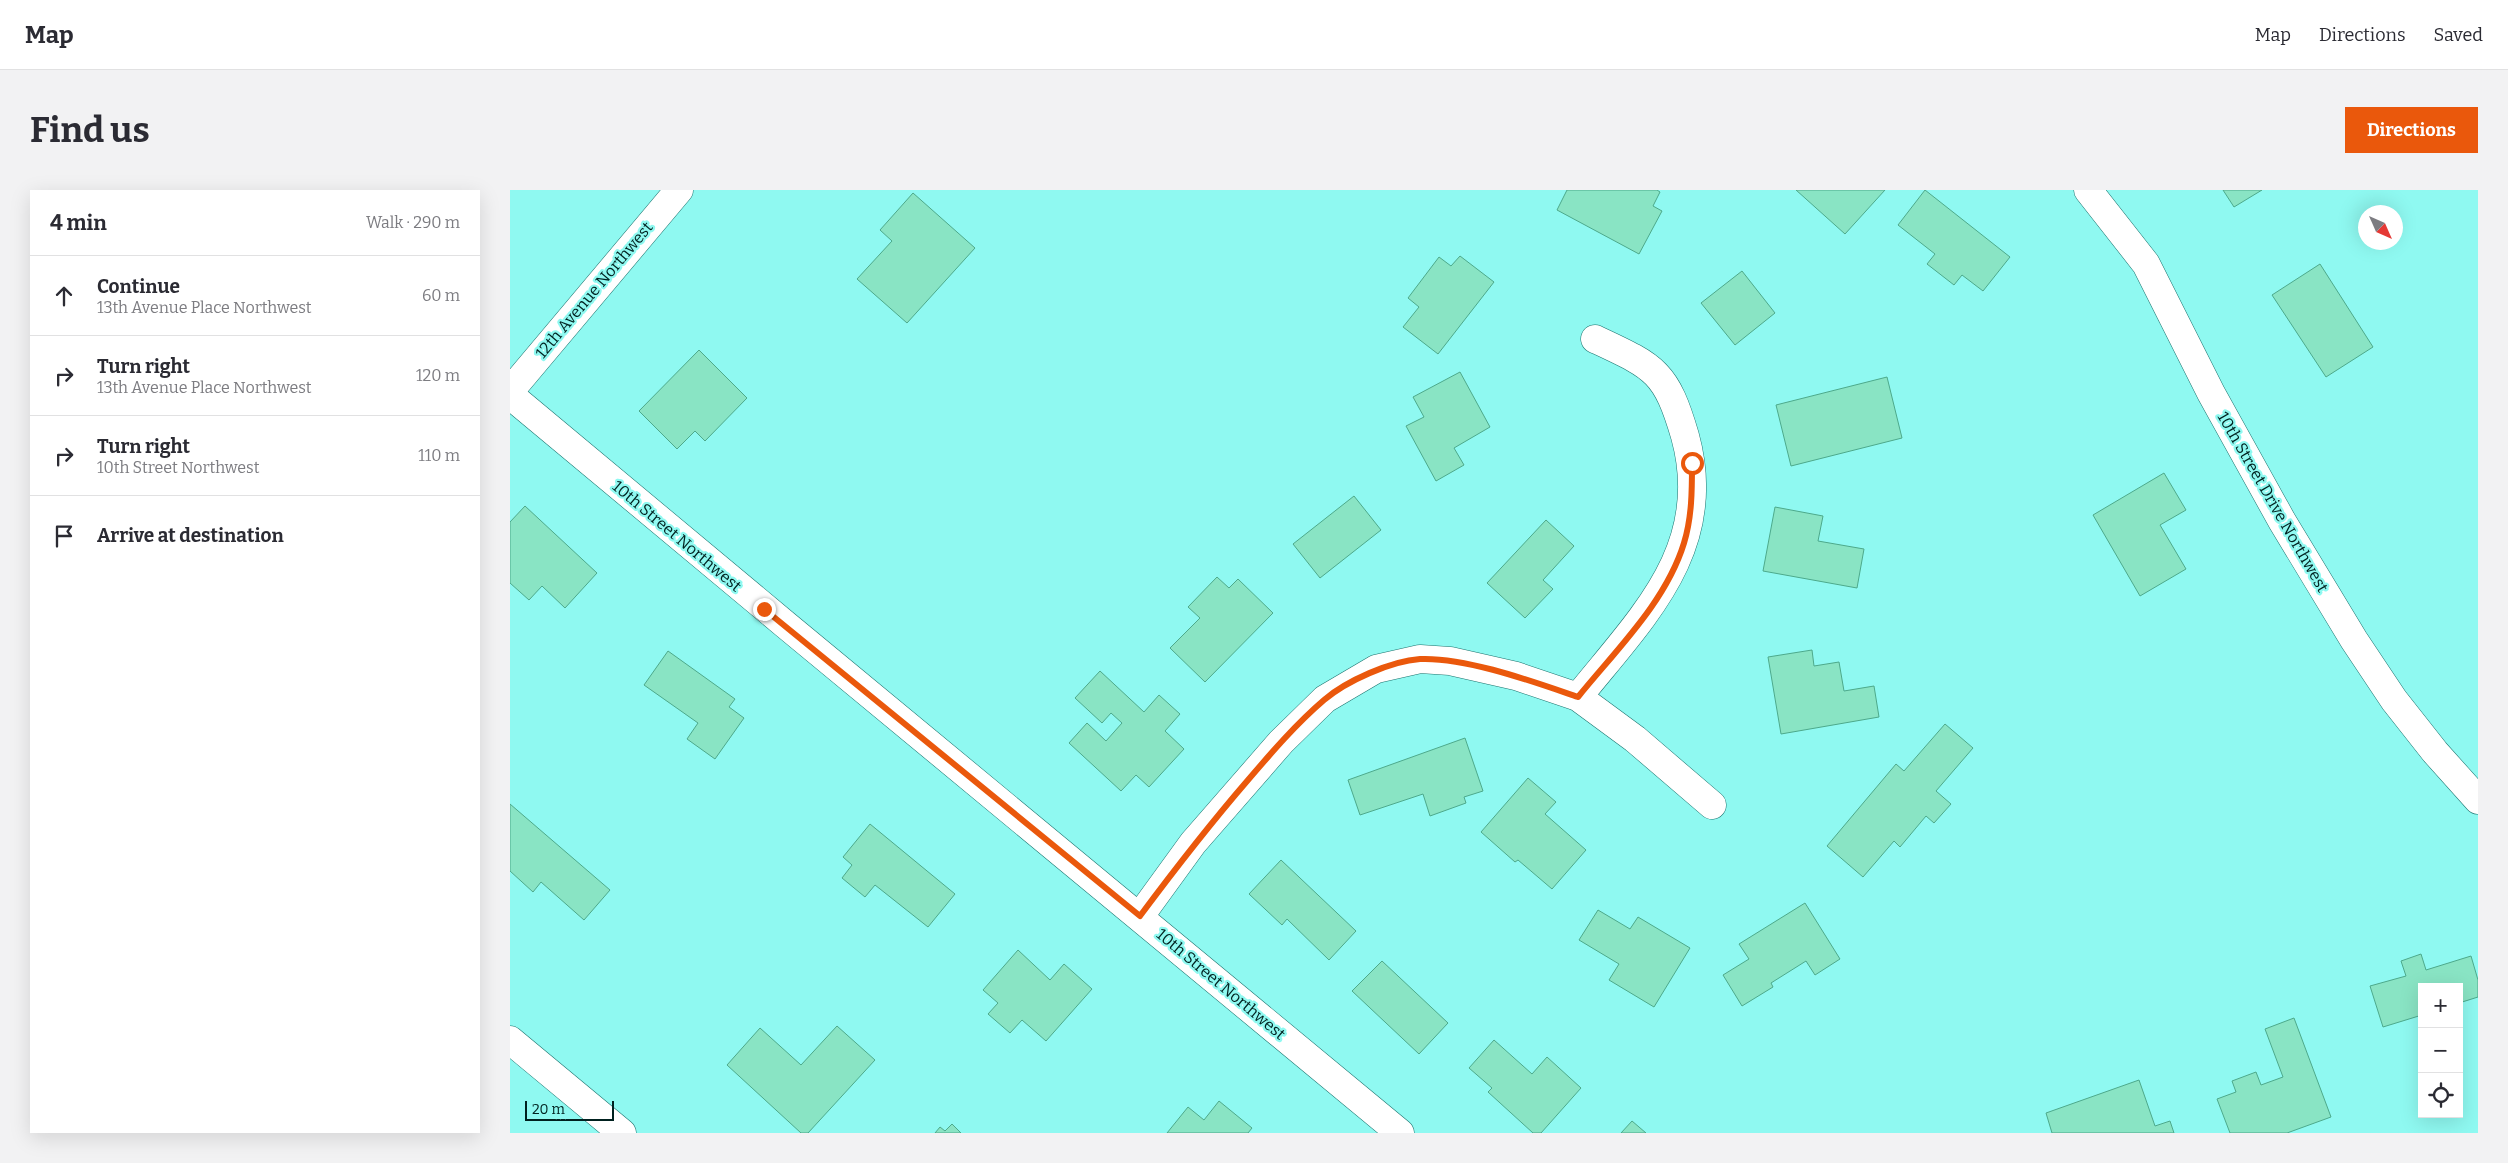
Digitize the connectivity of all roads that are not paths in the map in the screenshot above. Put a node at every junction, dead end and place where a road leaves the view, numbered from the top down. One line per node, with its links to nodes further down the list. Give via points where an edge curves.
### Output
1 (679, 190): 4 (street, 12th Avenue Northwest)
2 (2088, 190): 7 (street, 10th Street Drive Northwest, via 2146,264 2211,393 2354,640 2394,700)
3 (1595, 339): 6 (street, via 1640,360 1662,379 1672,395 1692,463 1692,505 1684,542 1670,576 1652,606)
4 (510, 391)
5 (510, 395): 9 (street, 10th Street Northwest, via 764,609)
6 (1578, 697): 8 (street, via 1642,745); 9 (street, via 1516,676 1450,661 1420,659 1376,669 1325,699 1281,742 1193,843)
7 (2478, 800)
8 (1712, 805)
9 (1140, 916): 12 (street, 10th Street Northwest)
10 (510, 1040): 11 (street)
11 (622, 1133)
12 (1400, 1133)

